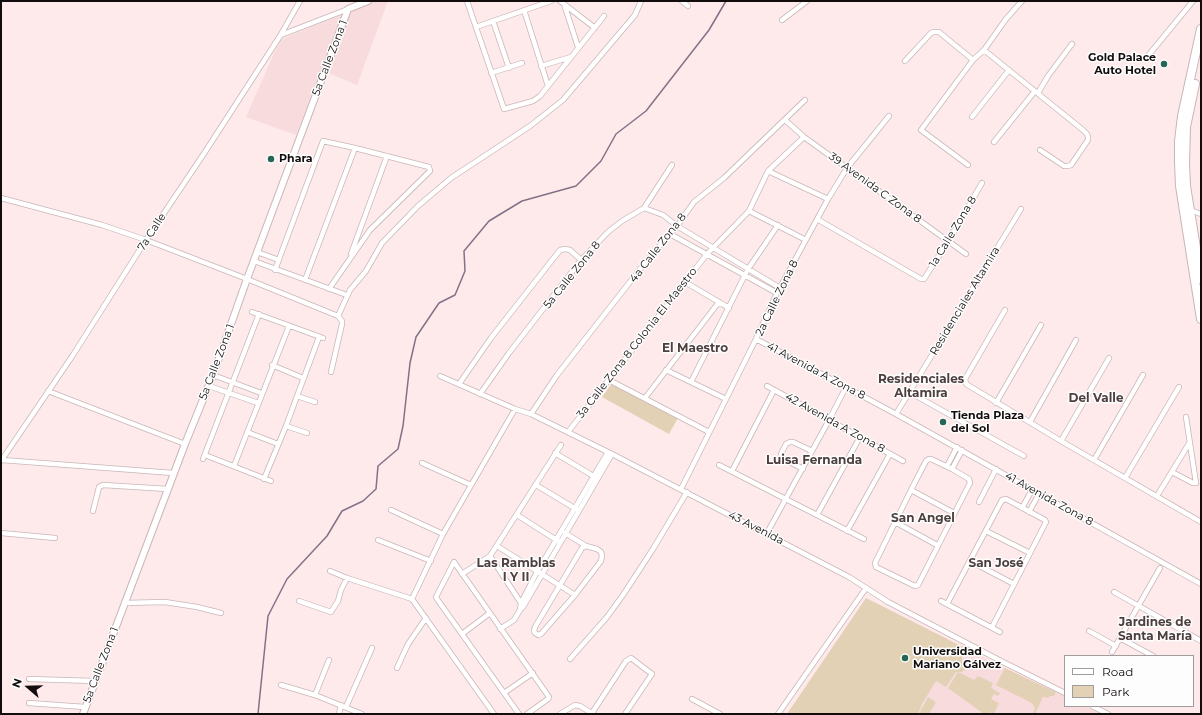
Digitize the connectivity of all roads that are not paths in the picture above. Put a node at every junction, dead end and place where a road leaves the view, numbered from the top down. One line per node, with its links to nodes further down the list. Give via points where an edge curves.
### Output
1 (300, 1): 20 (street, 7a Calle)
2 (368, 1): 12 (street)
3 (467, 1): 17 (street)
4 (551, 1): 13 (street)
5 (641, 1): 90 (street, via 635,15 563,100 530,126 451,178 418,206 388,237 350,290)
6 (682, 1): 11 (street)
7 (807, 1): 15 (street)
8 (1022, 1): 23 (street)
9 (1192, 1): 26 (street)
10 (562, 2): 18 (street); 22 (street)
11 (688, 6)
12 (348, 9): 20 (street); 65 (street, 5a Calle Zona 1)
13 (524, 10): 16 (street); 30 (street)
14 (604, 16): 18 (street)
15 (782, 20)
16 (493, 21): 17 (street); 31 (street)
17 (476, 27): 33 (street)
18 (595, 28): 22 (street)
19 (1201, 29): 91 (highway, via 1179,141 1180,186)
20 (280, 36): 61 (street, 7a Calle)
21 (1072, 44): 35 (street)
22 (578, 47): 25 (street)
23 (984, 50): 27 (street); 32 (street)
24 (1201, 54): 55 (highway, via 1186,134 1185,166)
25 (571, 57): 30 (street); 34 (street)
26 (1147, 57)
27 (972, 60): 28 (street, via 939,32 934,32); 46 (street, via 921,130)
28 (905, 61)
29 (522, 63): 31 (street)
30 (541, 66): 34 (street)
31 (509, 68): 33 (street)
32 (1009, 70): 35 (street); 38 (street)
33 (491, 73): 34 (street, via 504,110 533,101)
34 (548, 86)
35 (1037, 92): 41 (street); 43 (street, via 1088,137 1068,166)
36 (805, 100): 39 (street, 4a Calle Zona 8)
37 (889, 116): 47 (street, 2a Calle Zona 8)
38 (972, 117)
39 (785, 120): 40 (street, 39 Avenida C Zona 8); 59 (street, 4a Calle Zona 8, via 724,178 694,202)
40 (804, 137): 47 (street, 39 Avenida C Zona 8); 48 (street)
41 (994, 142)
42 (356, 148): 44 (street); 70 (street, via 323,141); 79 (street)
43 (1040, 150)
44 (387, 156): 69 (street); 69 (street, via 429,167 430,171 370,230)
45 (672, 165): 52 (street, 5a Calle Zona 8)
46 (968, 166)
47 (847, 168): 51 (street, 2a Calle Zona 8); 63 (street, 39 Avenida C Zona 8)
48 (768, 171): 51 (street); 54 (street, 3a Calle Zona 8 Colonia El Maestro)
49 (982, 183): 63 (street, 1a Calle Zona 8)
50 (1, 198): 61 (street, via 102,225)
51 (828, 199): 57 (street, 2a Calle Zona 8)
52 (644, 208): 59 (street, via 663,216); 71 (street, 5a Calle Zona 8, via 608,232)
53 (1021, 209): 115 (street, Residenciales Altamira)
54 (749, 210): 58 (street); 64 (street, 3a Calle Zona 8 Colonia El Maestro)
55 (1190, 210): 56 (street); 78 (highway)
56 (1201, 214)
57 (817, 219): 62 (street, 2a Calle Zona 8); 63 (street, 1a Calle Zona 8, via 922,279 926,277)
58 (778, 225): 62 (street); 74 (street)
59 (677, 226): 60 (street, 4a Calle Zona 8); 64 (street)
60 (670, 234): 66 (street); 125 (street, 4a Calle Zona 8, via 557,375)
61 (146, 240): 77 (street); 113 (street, 7a Calle)
62 (806, 240): 81 (street, 2a Calle Zona 8)
63 (949, 240): 67 (street, 39 Avenida C Zona 8)
64 (712, 247): 66 (street, 3a Calle Zona 8 Colonia El Maestro); 74 (street)
65 (257, 252): 68 (street); 72 (street, 5a Calle Zona 1)
66 (707, 254): 76 (street); 80 (street, 3a Calle Zona 8 Colonia El Maestro)
67 (966, 254)
68 (271, 258): 70 (street); 73 (street)
69 (349, 259): 82 (street)
70 (279, 260): 75 (street)
71 (581, 260): 107 (street, via 570,250 560,250 491,338); 117 (street, 5a Calle Zona 8)
72 (254, 261): 73 (street); 77 (street, 5a Calle Zona 1)
73 (267, 266): 75 (street)
74 (748, 269): 76 (street); 81 (street)
75 (275, 270): 79 (street)
76 (744, 276): 83 (street); 86 (street)
77 (247, 279): 90 (street); 100 (street, 5a Calle Zona 1)
78 (1201, 279)
79 (305, 280): 82 (street)
80 (685, 282): 85 (street); 104 (street, 3a Calle Zona 8 Colonia El Maestro)
81 (780, 288): 83 (street, 2a Calle Zona 8)
82 (329, 289): 84 (street)
83 (778, 293): 94 (street, 2a Calle Zona 8)
84 (344, 294)
85 (719, 302): 86 (street); 98 (street)
86 (729, 308): 106 (street)
87 (1005, 310): 122 (street, via 964,382)
88 (252, 312): 89 (street)
89 (259, 314): 93 (street); 105 (street)
90 (338, 316): 99 (street, via 342,324)
91 (1201, 318)
92 (1041, 325): 122 (street)
93 (288, 326): 97 (street); 103 (street, via 321,337)
94 (756, 339): 110 (street, 41 Avenida A Zona 8); 120 (street, 2a Calle Zona 8)
95 (1076, 340): 129 (street)
96 (1110, 358): 136 (street)
97 (272, 365): 103 (street); 116 (street)
98 (666, 370): 106 (street); 119 (street)
99 (331, 372)
100 (213, 375): 105 (street); 108 (street, 5a Calle Zona 1)
101 (1143, 375): 149 (street)
102 (440, 376): 107 (street, 43 Avenida)
103 (303, 378): 118 (street)
104 (609, 380): 119 (street); 132 (street, 3a Calle Zona 8 Colonia El Maestro)
105 (232, 382): 114 (street); 116 (street)
106 (691, 382): 120 (street)
107 (459, 384): 117 (street, 43 Avenida)
108 (208, 386): 114 (street); 138 (street, 5a Calle Zona 1)
109 (767, 386): 112 (street, 42 Avenida A Zona 8)
110 (846, 387): 126 (street, 41 Avenida A Zona 8); 128 (street)
111 (1179, 387): 162 (street)
112 (774, 390): 128 (street, 42 Avenida A Zona 8); 158 (street)
113 (48, 391): 138 (street); 148 (street, 7a Calle)
114 (229, 392): 123 (street); 153 (street, via 204,457)
115 (909, 392): 126 (street, Residenciales Altamira); 147 (street)
116 (262, 393): 123 (street)
117 (480, 394): 124 (street, 43 Avenida)
118 (297, 396): 121 (street); 130 (street)
119 (644, 398): 133 (street)
120 (726, 399): 133 (street, 2a Calle Zona 8)
121 (315, 402)
122 (996, 403): 129 (street)
123 (258, 404): 131 (street)
124 (515, 409): 125 (street, 43 Avenida); 165 (street)
125 (531, 414): 132 (street, 43 Avenida)
126 (896, 414): 141 (street, 41 Avenida Zona 8)
127 (1186, 417): 137 (street)
128 (829, 420): 135 (street, 42 Avenida A Zona 8); 143 (street)
129 (1030, 422): 136 (street)
130 (286, 426): 134 (street); 139 (street)
131 (247, 432): 139 (street); 153 (street)
132 (568, 432): 145 (street, 43 Avenida)
133 (709, 432): 168 (street, 2a Calle Zona 8)
134 (308, 433)
135 (860, 436): 146 (street, 42 Avenida A Zona 8); 183 (street)
136 (1061, 441): 149 (street)
137 (1190, 442): 159 (street); 159 (street, via 1196,483)
138 (184, 444): 160 (street, 5a Calle Zona 1)
139 (278, 444): 163 (street)
140 (560, 444): 144 (street)
141 (957, 447): 142 (street, 41 Avenida Zona 8); 154 (street)
142 (962, 450): 156 (street); 157 (street, 41 Avenida Zona 8)
143 (812, 451): 155 (street); 155 (street, via 790,442 781,454 781,457)
144 (555, 453): 161 (street); 166 (street)
145 (610, 453): 161 (street); 168 (street, 43 Avenida)
146 (890, 454): 150 (street, 42 Avenida A Zona 8); 186 (street)
147 (1024, 456)
148 (1, 460): 160 (street)
149 (1094, 460): 162 (street)
150 (903, 461)
151 (422, 463): 165 (street)
152 (719, 465): 158 (street)
153 (234, 466): 163 (street)
154 (947, 466): 156 (street); 169 (street, via 928,459)
155 (803, 469): 174 (street)
156 (952, 469): 181 (street, via 969,479 970,483)
157 (996, 469): 170 (street, 41 Avenida Zona 8); 175 (street)
158 (732, 471): 174 (street)
159 (1172, 472): 173 (street)
160 (173, 473): 167 (street, 5a Calle Zona 1)
161 (596, 478): 177 (street)
162 (1125, 478): 173 (street)
163 (264, 479): 164 (street)
164 (271, 481)
165 (471, 485): 191 (street)
166 (536, 485): 177 (street); 182 (street)
167 (168, 489): 179 (street, via 103,485 100,487); 216 (street, 5a Calle Zona 1)
168 (681, 489): 171 (street, 43 Avenida)
169 (911, 490): 181 (street); 184 (street)
170 (1032, 490): 172 (street, 41 Avenida Zona 8); 176 (street)
171 (687, 492): 190 (street, 43 Avenida); 236 (street, via 654,549 623,595)
172 (1039, 494): 180 (street); 209 (street, 41 Avenida Zona 8)
173 (1157, 496): 185 (street)
174 (786, 499): 183 (street); 190 (street)
175 (979, 502)
176 (1022, 508): 180 (street); 187 (street, via 1002,500)
177 (576, 509): 189 (street); 195 (street)
178 (390, 510): 191 (street)
179 (93, 511)
180 (1029, 512): 199 (street, via 1046,522)
181 (954, 513): 196 (street)
182 (517, 515): 195 (street); 197 (street)
183 (817, 515): 186 (street)
184 (895, 522): 196 (street); 196 (street, via 875,563 876,566 917,586)
185 (1201, 522)
186 (848, 531): 193 (street)
187 (986, 531): 199 (street); 202 (street)
188 (1, 533): 192 (street)
189 (565, 533): 195 (street); 198 (street)
190 (767, 533): 211 (street, 43 Avenida)
191 (443, 534): 201 (street)
192 (55, 538)
193 (864, 539)
194 (378, 540): 201 (street)
195 (558, 541): 205 (street)
196 (938, 545)
197 (497, 546): 200 (street); 205 (street)
198 (586, 546): 210 (street, via 582,548); 213 (street, via 601,552 601,561)
199 (1030, 553): 208 (street)
200 (490, 556): 206 (street); 218 (street)
201 (431, 561): 214 (street)
202 (970, 561): 208 (street); 219 (street)
203 (1160, 568): 220 (street)
204 (330, 571): 207 (street)
205 (539, 573): 210 (street); 218 (street); 221 (street)
206 (462, 574): 223 (street); 229 (street, via 453,563 436,597)
207 (347, 578): 214 (street); 217 (street, via 331,612)
208 (1014, 584): 225 (street)
209 (1201, 584)
210 (560, 586): 213 (street); 213 (street, via 535,627 534,631 538,635)
211 (866, 588): 243 (street, 43 Avenida, via 888,602); 261 (street)
212 (1114, 592): 220 (street)
213 (575, 595)
214 (412, 598): 224 (street)
215 (941, 601): 219 (street)
216 (124, 602): 222 (street, via 165,602); 241 (street, 5a Calle Zona 1)
217 (298, 602)
218 (521, 603): 221 (street)
219 (947, 604): 225 (street)
220 (1138, 606): 230 (street); 231 (street)
221 (520, 610): 226 (street, via 514,620)
222 (221, 613)
223 (490, 613): 226 (street); 229 (street)
224 (426, 618): 238 (street, via 408,644); 254 (street)
225 (992, 627): 228 (street)
226 (500, 629): 239 (street)
227 (1089, 631): 232 (street)
228 (1000, 632)
229 (462, 634): 244 (street)
230 (1120, 638): 232 (street); 235 (street)
231 (1201, 641)
232 (1116, 646): 234 (street)
233 (372, 648): 248 (street)
234 (1112, 652)
235 (1151, 655)
236 (570, 659)
237 (329, 660): 245 (street)
238 (397, 668)
239 (533, 673): 244 (street); 256 (street, via 549,696)
240 (29, 679): 241 (street)
241 (95, 681): 249 (street, 5a Calle Zona 1)
242 (281, 685): 245 (street)
243 (1064, 692)
244 (504, 693): 255 (street)
245 (315, 695): 248 (street)
246 (692, 699): 260 (street)
247 (29, 703): 249 (street)
248 (343, 706): 252 (street); 253 (street)
249 (85, 707): 251 (street, 5a Calle Zona 1)
250 (1094, 707): 262 (street)
251 (82, 714)
252 (339, 714)
253 (362, 714)
254 (494, 714)
255 (519, 714)
256 (527, 714)
257 (560, 714): 258 (street, via 575,705)
258 (593, 714): 259 (street, via 626,661 631,658 652,674)
259 (625, 714)
260 (720, 714)
261 (778, 714)
262 (1108, 714)

